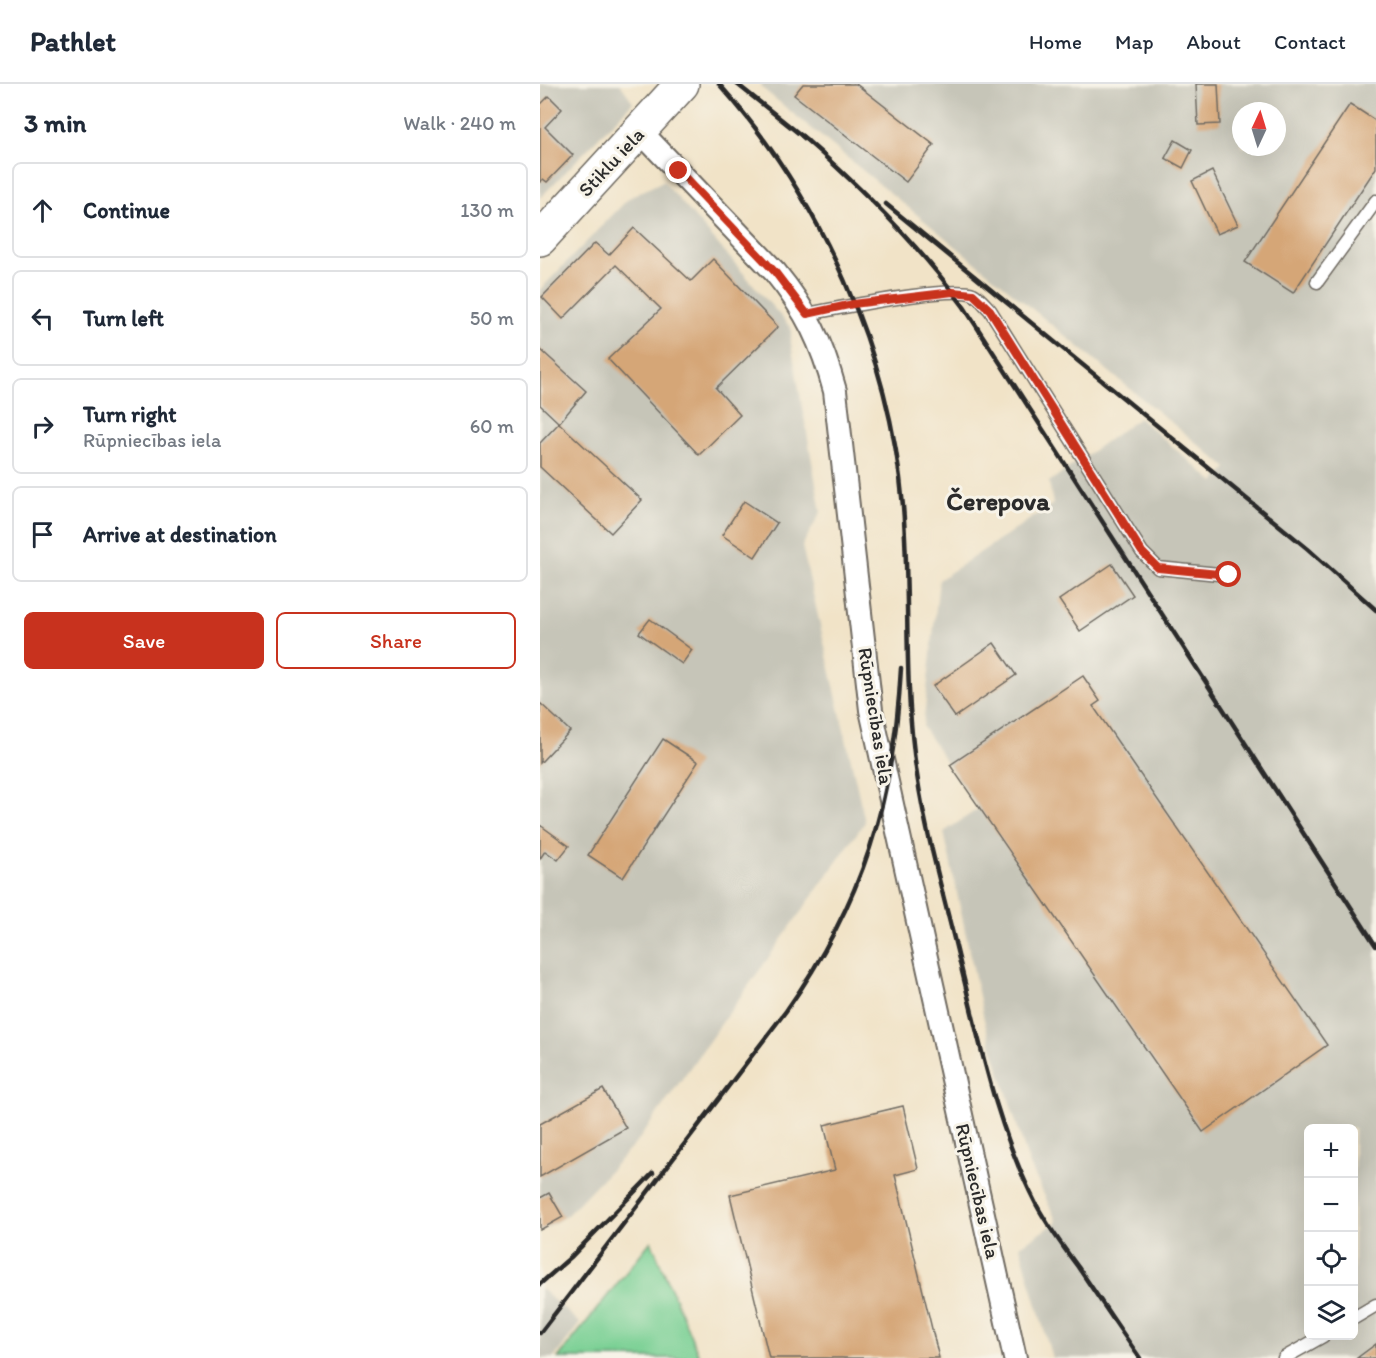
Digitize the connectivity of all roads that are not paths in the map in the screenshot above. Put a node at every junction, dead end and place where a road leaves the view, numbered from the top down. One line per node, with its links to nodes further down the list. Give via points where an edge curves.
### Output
1 (682, 84): 2 (street, Stiklu iela)
2 (640, 131): 4 (street, Stiklu iela); 6 (street, Rūpniecības iela, via 775,272)
3 (1376, 201): 5 (lane)
4 (540, 239)
5 (1317, 282)
6 (807, 314): 7 (lane, via 853,304 953,292 973,294 990,310 1142,552 1158,568); 11 (street, Rūpniecības iela, via 835,391 871,710)
7 (1229, 575)
8 (1376, 1305): 9 (lane)
9 (1358, 1315)
10 (1315, 1340): 12 (lane)
11 (1015, 1358)
12 (1284, 1358)

